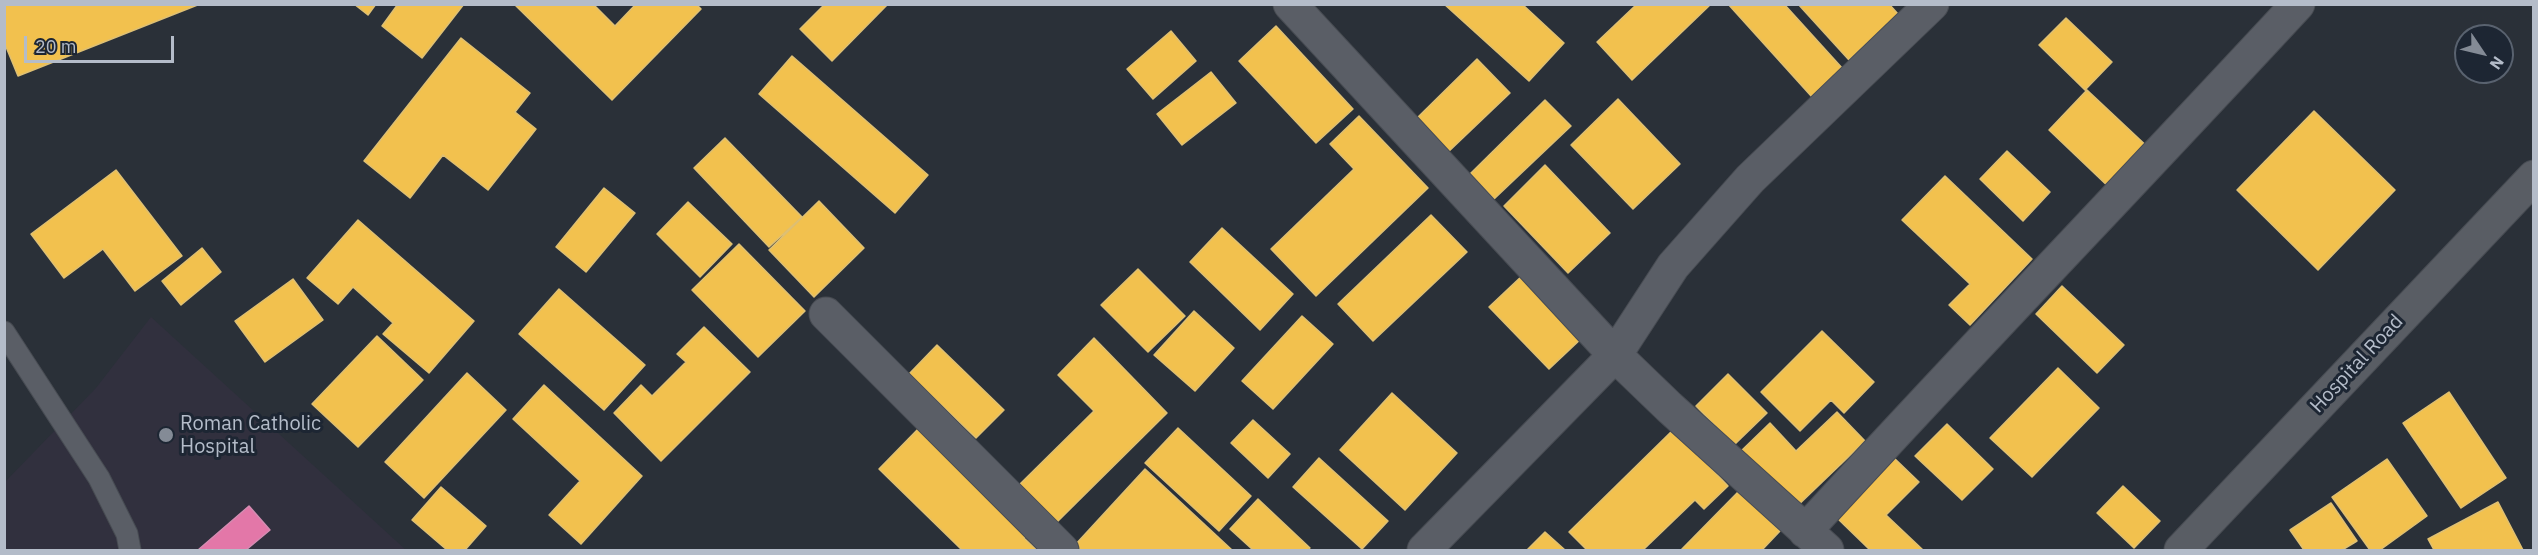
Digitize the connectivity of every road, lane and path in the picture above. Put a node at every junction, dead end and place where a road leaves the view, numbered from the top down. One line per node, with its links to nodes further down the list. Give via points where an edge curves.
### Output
1 (1290, 4): 7 (street)
2 (1932, 4): 7 (street, via 1750,179 1673,266)
3 (2298, 4): 8 (street, via 1966,355)
4 (2534, 177): 12 (street, Hospital Road)
5 (826, 314): 10 (street)
6 (4, 332): 9 (lane, via 99,478 127,534)
7 (1615, 355): 8 (street); 11 (street)
8 (1816, 541)
9 (130, 550)
10 (1062, 550)
11 (1424, 550)
12 (2181, 550)

